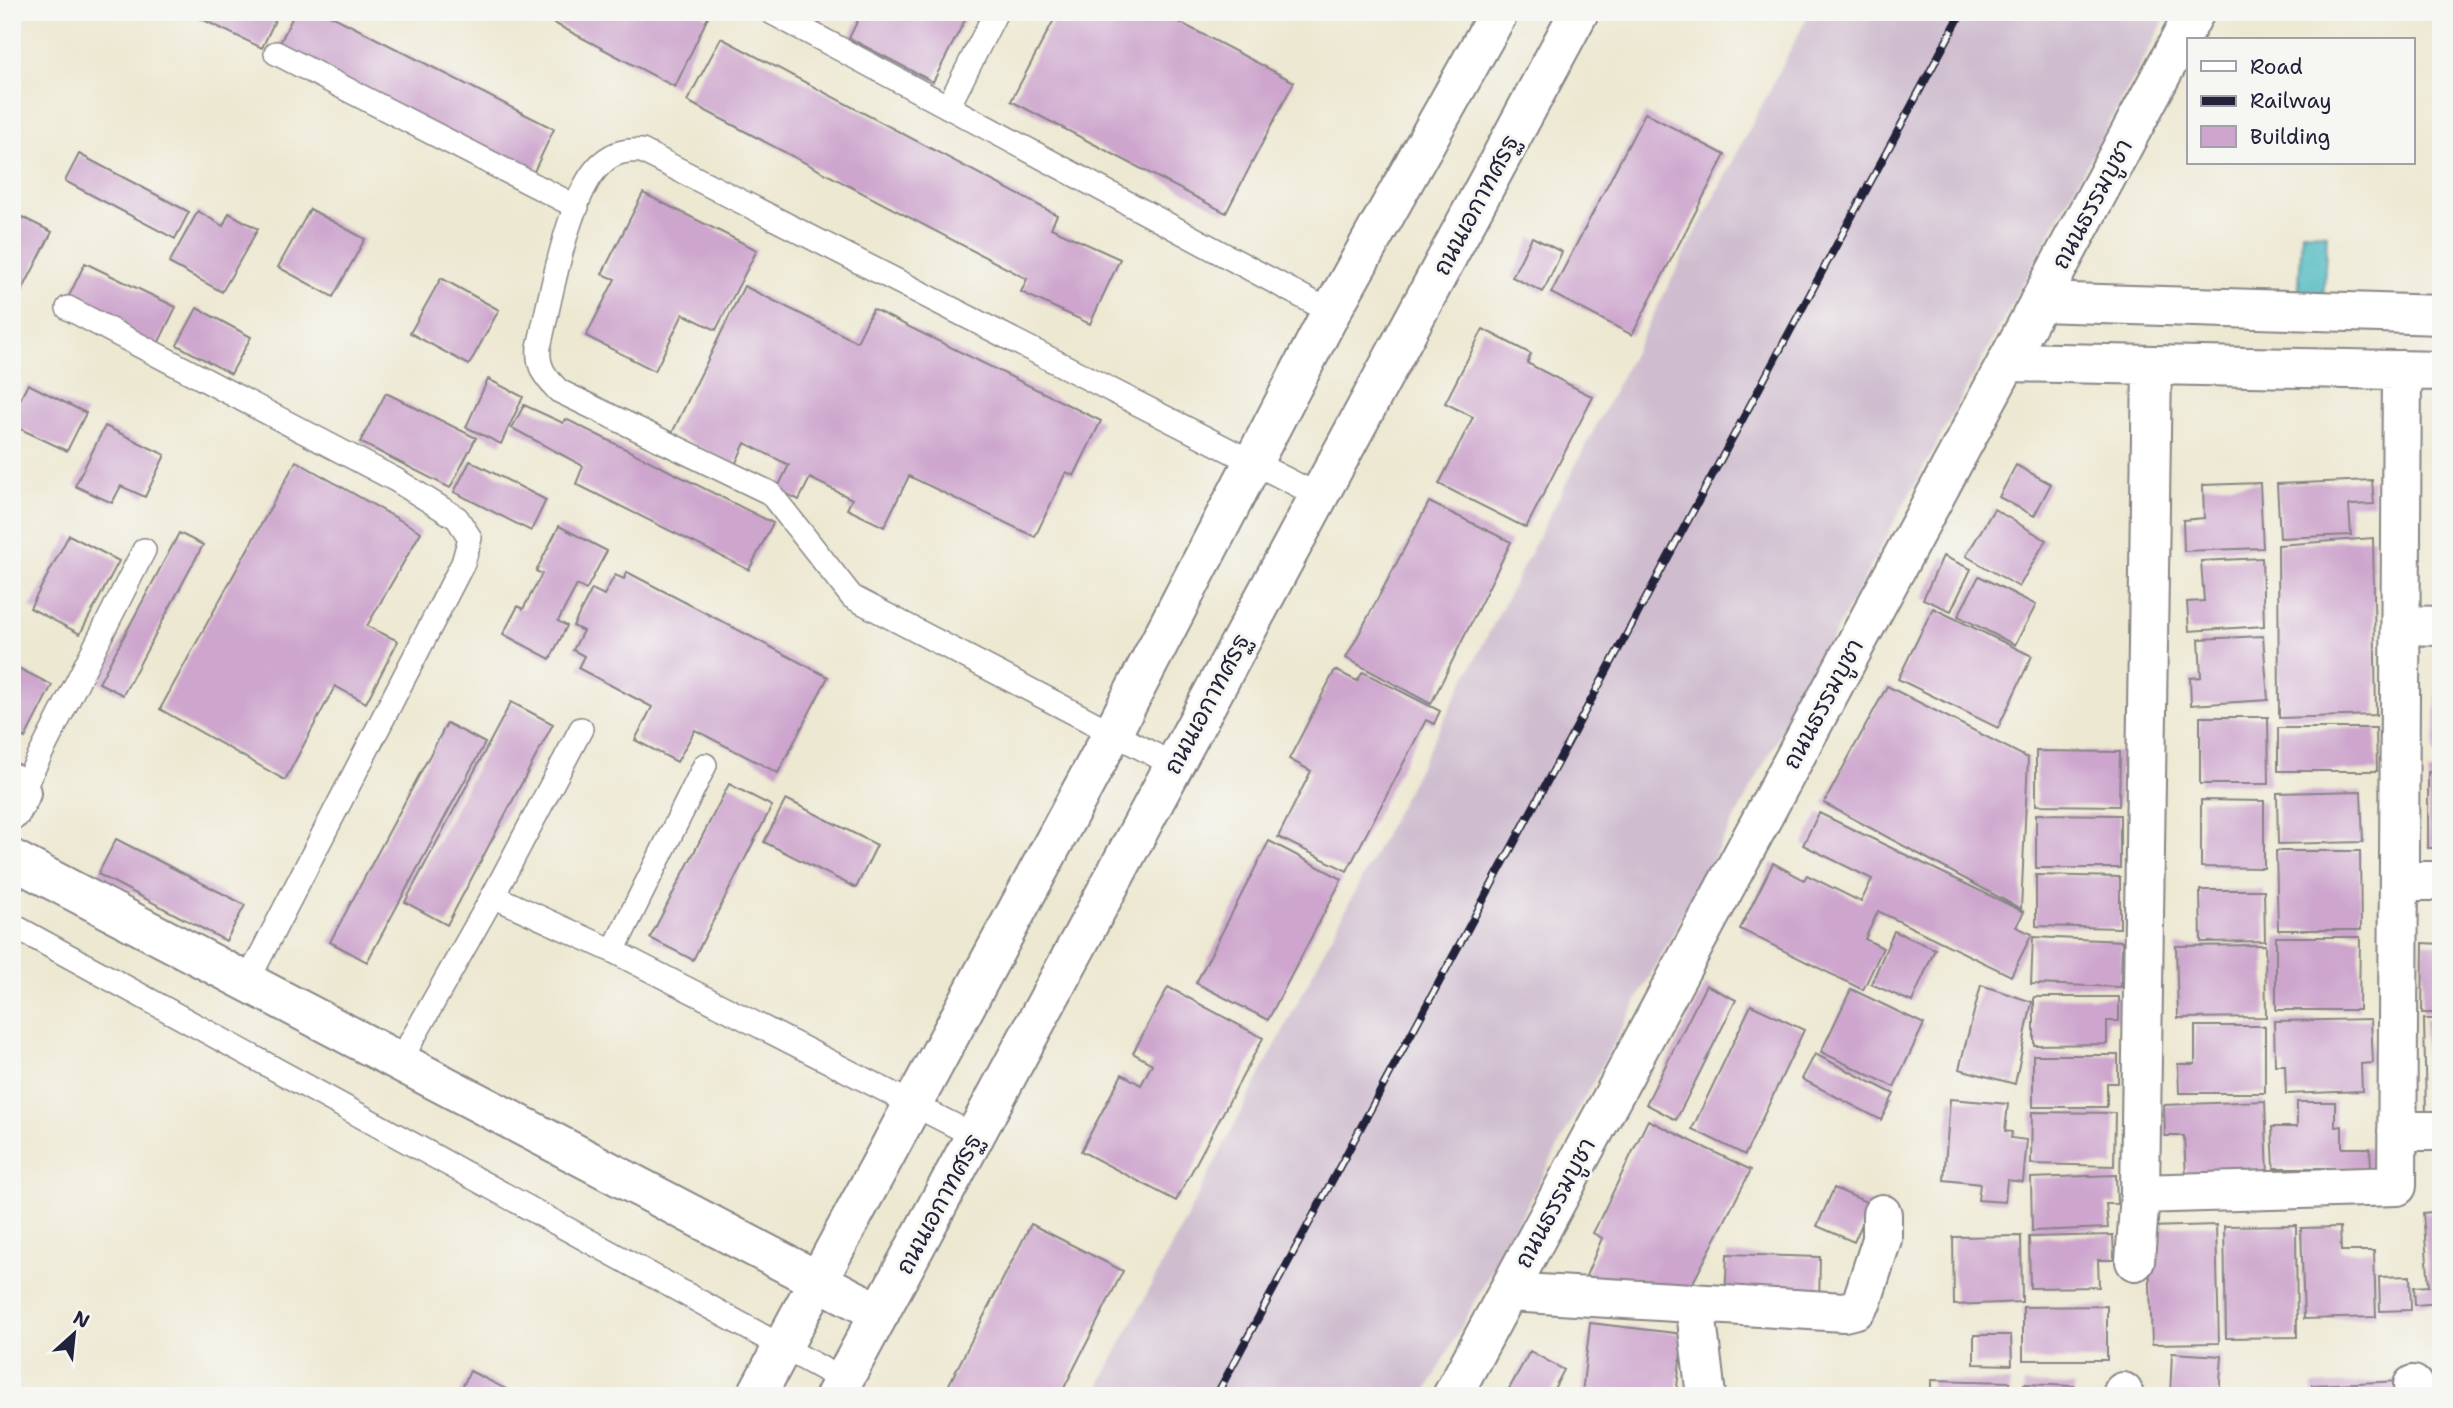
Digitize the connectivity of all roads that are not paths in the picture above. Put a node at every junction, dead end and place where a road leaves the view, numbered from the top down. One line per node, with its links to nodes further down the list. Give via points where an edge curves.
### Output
1 (771, 12): 7 (lane)
2 (996, 12): 7 (lane)
3 (1499, 12): 11 (street)
4 (1579, 12): 18 (street, ถนนเอกาทศรฐ)
5 (2195, 12): 9 (street, ถนนธรรมบูชา)
6 (276, 53): 8 (lane)
7 (948, 107): 11 (lane)
8 (577, 207): 17 (lane, via 601,163 617,152 642,150); 23 (lane, via 537,359 544,376 559,391 770,493 852,597)
9 (2039, 302): 12 (street); 13 (street, ถนนธรรมบูชา)
10 (68, 308): 33 (lane, via 396,480 457,518 470,538 463,563)
11 (1331, 312): 17 (street)
12 (2441, 314)
13 (2007, 362): 14 (street); 43 (street, ถนนธรรมบูชา)
14 (2152, 365): 15 (street); 39 (street)
15 (2402, 370): 16 (street); 20 (street)
16 (2441, 371)
17 (1252, 462): 18 (lane); 23 (street)
18 (1319, 496): 25 (street, ถนนเอกาทศรฐ)
19 (144, 550): 26 (lane)
20 (2400, 625): 21 (street); 28 (street)
21 (2441, 626)
22 (581, 729): 30 (lane)
23 (1113, 733): 25 (lane); 35 (street)
24 (705, 765): 32 (lane)
25 (1174, 765): 38 (street, ถนนเอกาทศรฐ)
26 (15, 795)
27 (12, 859): 33 (street)
28 (2399, 881): 29 (street); 36 (street)
29 (2441, 881)
30 (494, 895): 32 (lane); 34 (lane)
31 (12, 926): 46 (lane)
32 (613, 951): 35 (lane)
33 (247, 982): 34 (street)
34 (400, 1061): 42 (street)
35 (915, 1104): 38 (lane); 42 (street)
36 (2397, 1131): 37 (street); 39 (street, via 2397,1186)
37 (2441, 1131)
38 (975, 1136): 45 (street, ถนนเอกาทศรฐ)
39 (2140, 1194): 41 (street)
40 (1882, 1214): 44 (street, via 1882,1239 1871,1279 1856,1308 1844,1312)
41 (2135, 1261)
42 (818, 1280): 45 (street); 46 (street)
43 (1508, 1292): 44 (street); 49 (street, ถนนธรรมบูชา)
44 (1695, 1303): 50 (street)
45 (880, 1313): 47 (street, ถนนเอกาทศรฐ)
46 (783, 1347): 47 (lane); 48 (street)
47 (839, 1388)
48 (757, 1396)
49 (1452, 1396)
50 (1706, 1396)

